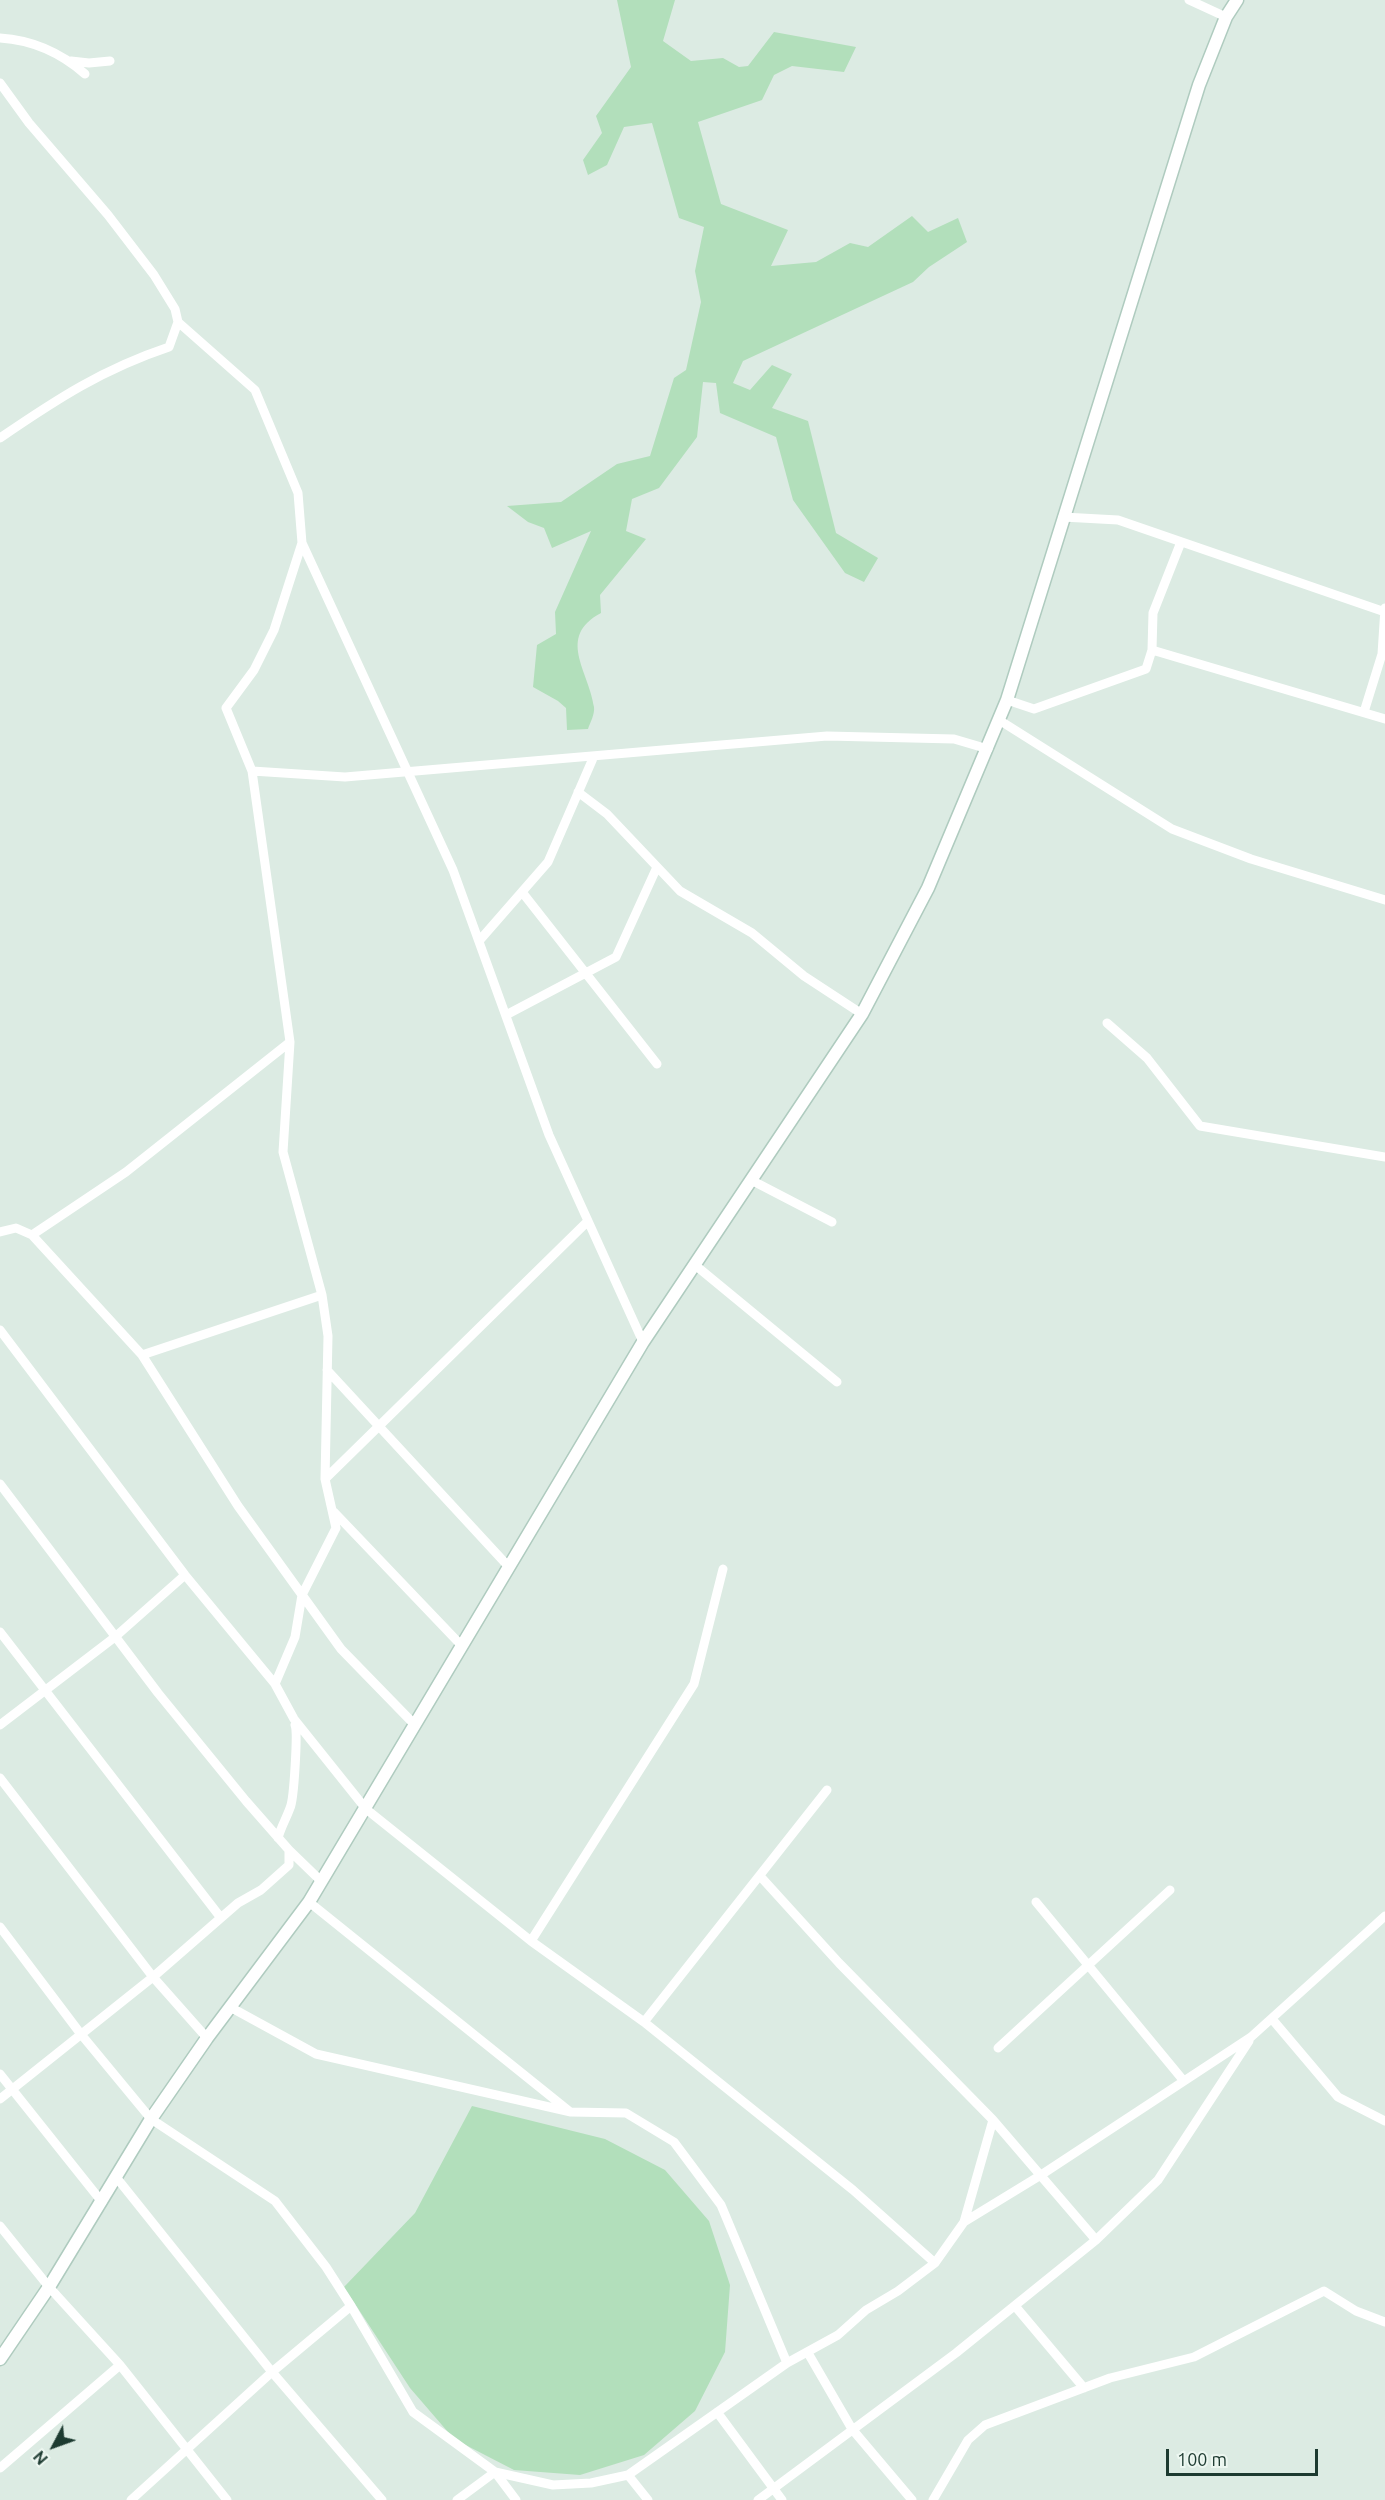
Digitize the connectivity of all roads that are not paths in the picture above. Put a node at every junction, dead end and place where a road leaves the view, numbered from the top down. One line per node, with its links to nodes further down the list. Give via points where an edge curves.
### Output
1 (1189, 0): 3 (street)
2 (1237, 0): 3 (street)
3 (1226, 17): 11 (street, via 1199,85)
4 (0, 38): 5 (street, via 43,47)
5 (69, 60): 6 (street); 7 (street)
6 (110, 61)
7 (85, 74)
8 (0, 83): 9 (street, via 134,248 175,309)
9 (178, 322): 10 (street, via 169,347 98,376 57,398); 13 (street, via 255,390 298,493)
10 (0, 438)
11 (1063, 517): 12 (street, via 1118,520); 16 (street)
12 (1181, 542): 14 (street); 15 (street, via 1153,613)
13 (302, 543): 22 (street, via 274,630 254,670 226,708); 23 (street)
14 (1384, 611): 17 (street, via 1382,654)
15 (1152, 651): 16 (street, via 1146,669 1035,709); 17 (street)
16 (1007, 700): 19 (street)
17 (1364, 712): 18 (street)
18 (1385, 719)
19 (999, 720): 20 (street); 27 (street, via 1172,829 1251,859)
20 (988, 749): 21 (street, via 954,739 826,736); 30 (street, via 928,888)
21 (594, 756): 23 (street); 24 (street)
22 (252, 771): 23 (street, via 345,777); 33 (street)
23 (408, 772): 28 (street, via 453,870)
24 (578, 792): 25 (street, via 608,814); 26 (street, via 548,862)
25 (657, 867): 29 (street, via 616,957); 30 (street, via 680,891 752,933 804,976)
26 (522, 892): 28 (street); 29 (street)
27 (1385, 900)
28 (479, 941): 31 (street)
29 (584, 974): 31 (street); 34 (street)
30 (862, 1014): 36 (street)
31 (506, 1016): 37 (street, via 549,1135)
32 (1107, 1023): 35 (street, via 1147,1058 1200,1126)
33 (290, 1042): 40 (street, via 126,1172); 42 (street, via 283,1152)
34 (657, 1064)
35 (1385, 1157)
36 (751, 1180): 38 (street); 41 (street)
37 (588, 1221): 44 (street); 48 (street)
38 (832, 1222)
39 (0, 1232): 40 (street, via 16,1228)
40 (32, 1235): 45 (street)
41 (695, 1265): 44 (street); 47 (street)
42 (322, 1295): 45 (street); 46 (street, via 328,1336)
43 (0, 1330): 54 (street)
44 (643, 1342): 52 (street)
45 (142, 1355): 55 (street, via 238,1506)
46 (327, 1370): 48 (street); 49 (street)
47 (837, 1382)
48 (379, 1426): 49 (street); 52 (street)
49 (325, 1479): 51 (street)
50 (0, 1484): 57 (street)
51 (332, 1510): 55 (street, via 336,1528); 58 (street)
52 (508, 1566): 58 (street)
53 (723, 1569): 77 (street, via 694,1684)
54 (185, 1575): 57 (street); 59 (street)
55 (302, 1595): 59 (street, via 295,1637); 62 (street, via 342,1649)
56 (0, 1632): 60 (street)
57 (115, 1637): 60 (street); 67 (street)
58 (461, 1645): 62 (street)
59 (274, 1684): 61 (street)
60 (46, 1691): 63 (street); 75 (street)
61 (294, 1719): 66 (street); 67 (street, via 298,1733 291,1808 282,1821)
62 (414, 1724): 66 (street)
63 (0, 1725)
64 (0, 1778): 79 (street)
65 (827, 1790): 69 (street)
66 (366, 1809): 70 (street); 77 (street)
67 (278, 1838): 68 (street)
68 (289, 1850): 70 (street); 75 (street, via 289,1865)
69 (760, 1876): 82 (street); 93 (street)
70 (320, 1880): 72 (street)
71 (1170, 1890): 78 (street)
72 (309, 1902): 80 (street); 91 (street)
73 (1036, 1902): 78 (street)
74 (1385, 1916): 81 (street)
75 (221, 1918): 79 (street)
76 (0, 1927): 83 (street)
77 (531, 1941): 82 (street)
78 (1088, 1965): 86 (street); 88 (street)
79 (153, 1977): 83 (street); 85 (street)
80 (230, 2007): 85 (street); 91 (street, via 316,2054)
81 (1272, 2019): 84 (street); 94 (street, via 1338,2097)
82 (644, 2022): 101 (street, via 853,2190)
83 (80, 2033): 89 (street); 92 (street)
84 (1251, 2037): 88 (street); 100 (street, via 1158,2180)
85 (207, 2038): 92 (street)
86 (998, 2048)
87 (0, 2074): 89 (street)
88 (1183, 2080): 95 (street)
89 (12, 2089): 90 (street); 97 (street)
90 (0, 2099)
91 (571, 2112): 108 (street, via 626,2113 674,2142 721,2205)
92 (151, 2119): 96 (street); 103 (street, via 275,2201)
93 (993, 2120): 95 (street); 98 (street)
94 (1385, 2121)
95 (1041, 2175): 98 (street); 100 (street)
96 (116, 2177): 97 (street); 110 (street)
97 (102, 2202): 102 (street)
98 (964, 2222): 101 (street)
99 (0, 2226): 102 (street)
100 (1096, 2240): 104 (street)
101 (935, 2263): 106 (street)
102 (49, 2287): 107 (street); 109 (street)
103 (351, 2306): 110 (street); 116 (street, via 413,2412)
104 (1015, 2306): 111 (street); 113 (street)
105 (1385, 2322): 111 (street, via 1356,2311 1324,2291 1194,2357)
106 (808, 2353): 108 (street); 113 (street)
107 (0, 2359)
108 (787, 2363): 112 (street)
109 (120, 2365): 114 (street); 115 (street)
110 (272, 2372): 114 (street); 121 (street)
111 (1084, 2388): 128 (street, via 985,2425 968,2440)
112 (717, 2412): 117 (street); 118 (street)
113 (852, 2429): 118 (street); 127 (street)
114 (187, 2450): 119 (street); 120 (street)
115 (0, 2468)
116 (495, 2472): 117 (street, via 553,2485 591,2483); 122 (street); 123 (street)
117 (628, 2475): 124 (street)
118 (774, 2489): 125 (street); 126 (street)
119 (131, 2500)
120 (227, 2500)
121 (382, 2500)
122 (458, 2500)
123 (516, 2500)
124 (648, 2500)
125 (758, 2500)
126 (782, 2500)
127 (912, 2500)
128 (933, 2500)

